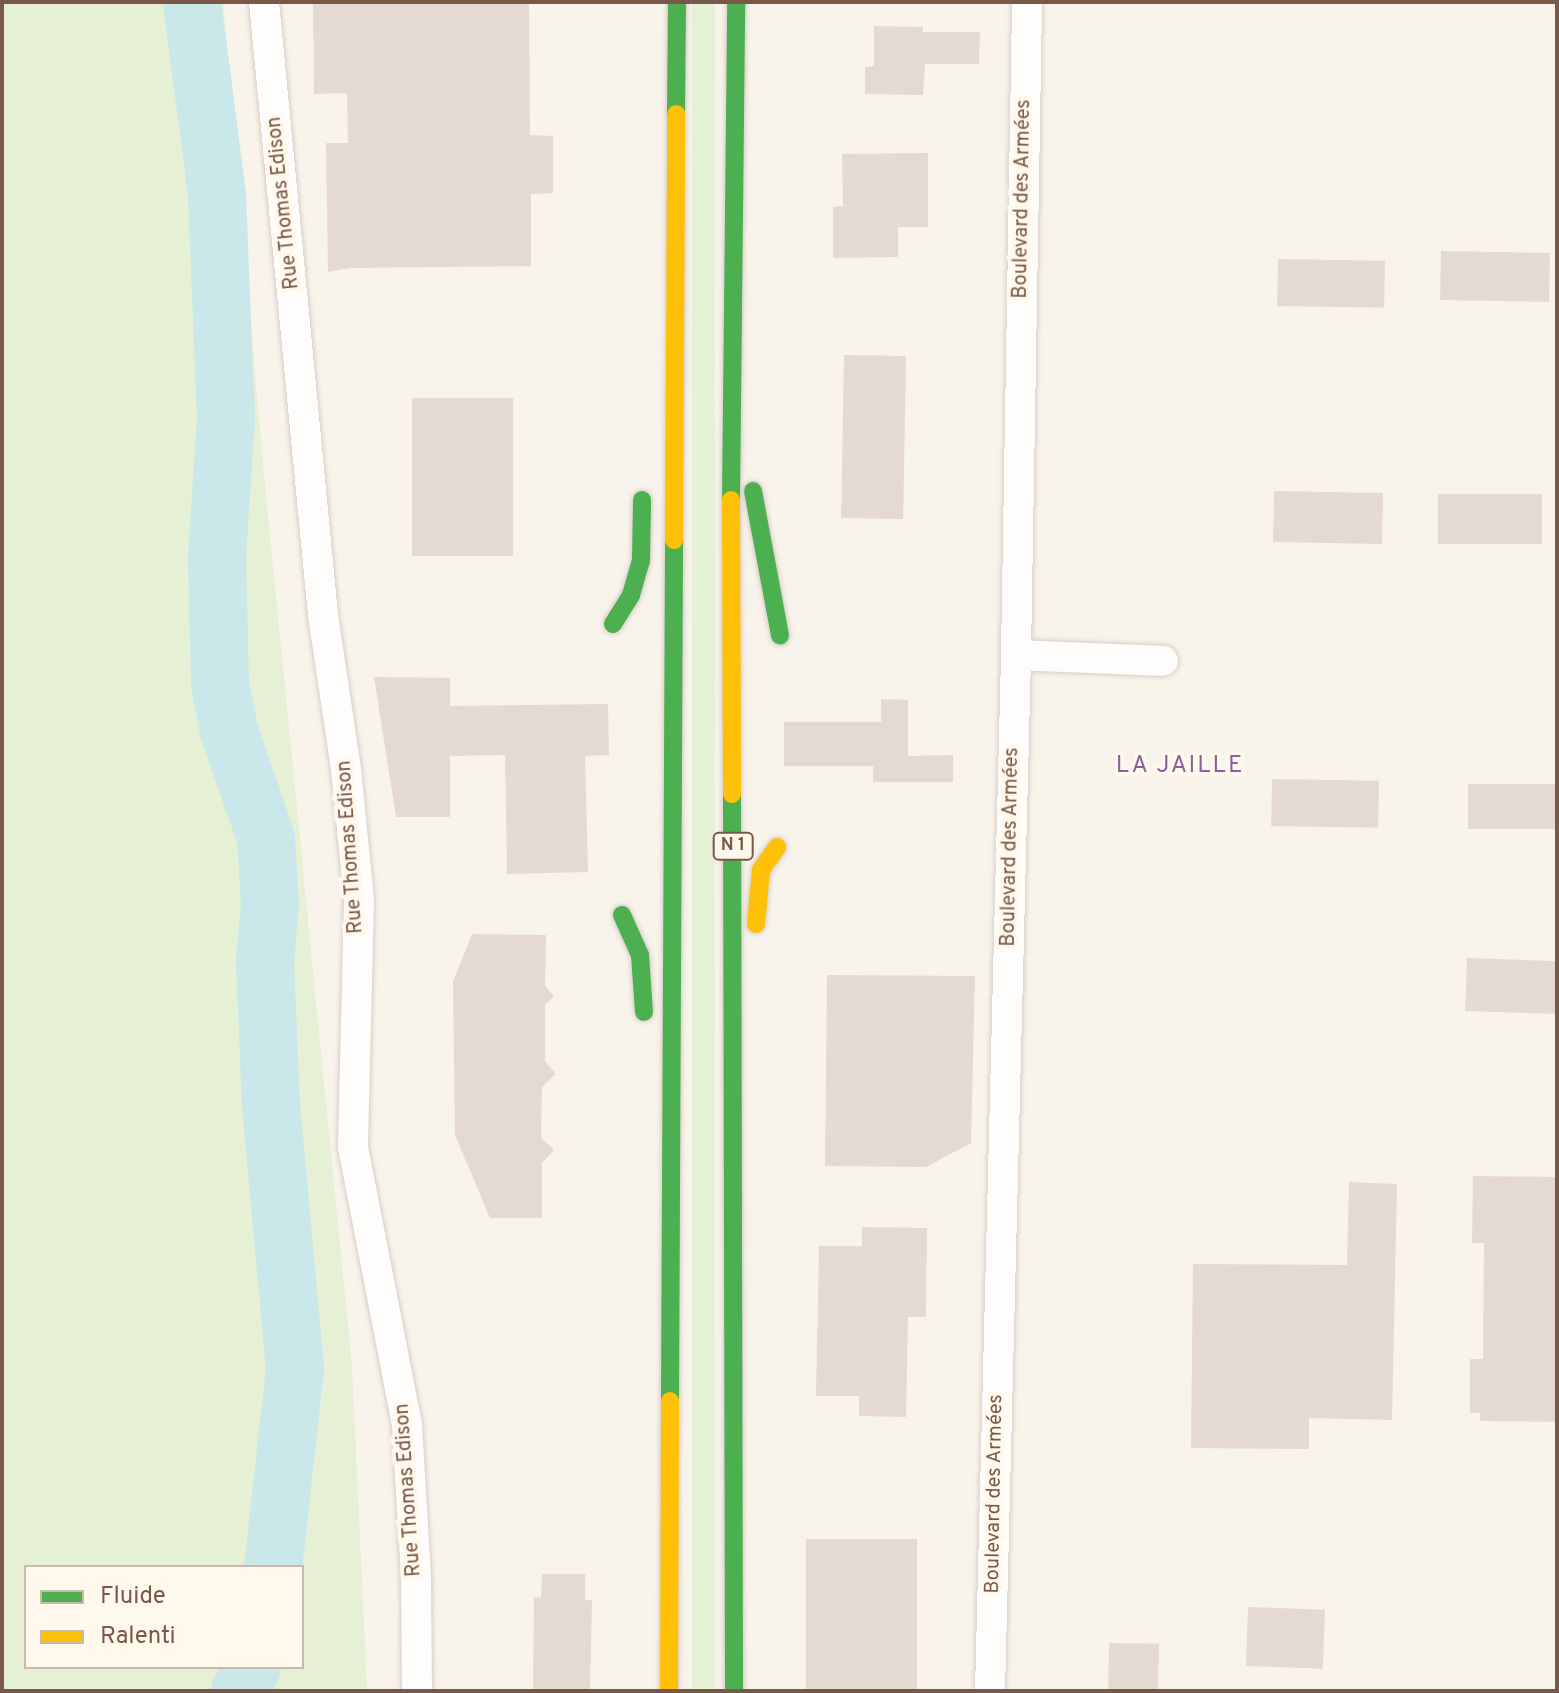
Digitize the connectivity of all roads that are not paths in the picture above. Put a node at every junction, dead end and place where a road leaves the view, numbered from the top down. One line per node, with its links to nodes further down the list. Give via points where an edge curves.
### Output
1 (264, 2): 22 (street, Rue Thomas Edison, via 323,615 359,900 353,1147 407,1425)
2 (677, 2): 5 (highway)
3 (736, 2): 7 (highway, N 1)
4 (1027, 2): 11 (street, Boulevard des Armées)
5 (675, 128): 6 (highway); 20 (highway)
6 (657, 237)
7 (731, 350): 10 (highway); 19 (highway, N 1)
8 (643, 483): 9 (highway, via 641,560 631,595)
9 (613, 624)
10 (780, 635)
11 (1016, 655): 12 (street); 26 (street, Boulevard des Armées)
12 (1163, 661)
13 (777, 847): 15 (highway, via 757,884)
14 (622, 915): 17 (highway, via 640,955)
15 (754, 943)
16 (752, 990): 19 (highway)
17 (645, 1030)
18 (652, 1117): 20 (highway)
19 (733, 1306): 25 (highway, N 1)
20 (670, 1316): 21 (highway)
21 (669, 1443): 23 (highway); 24 (highway)
22 (417, 1691)
23 (651, 1691)
24 (669, 1691)
25 (734, 1691)
26 (990, 1691)

